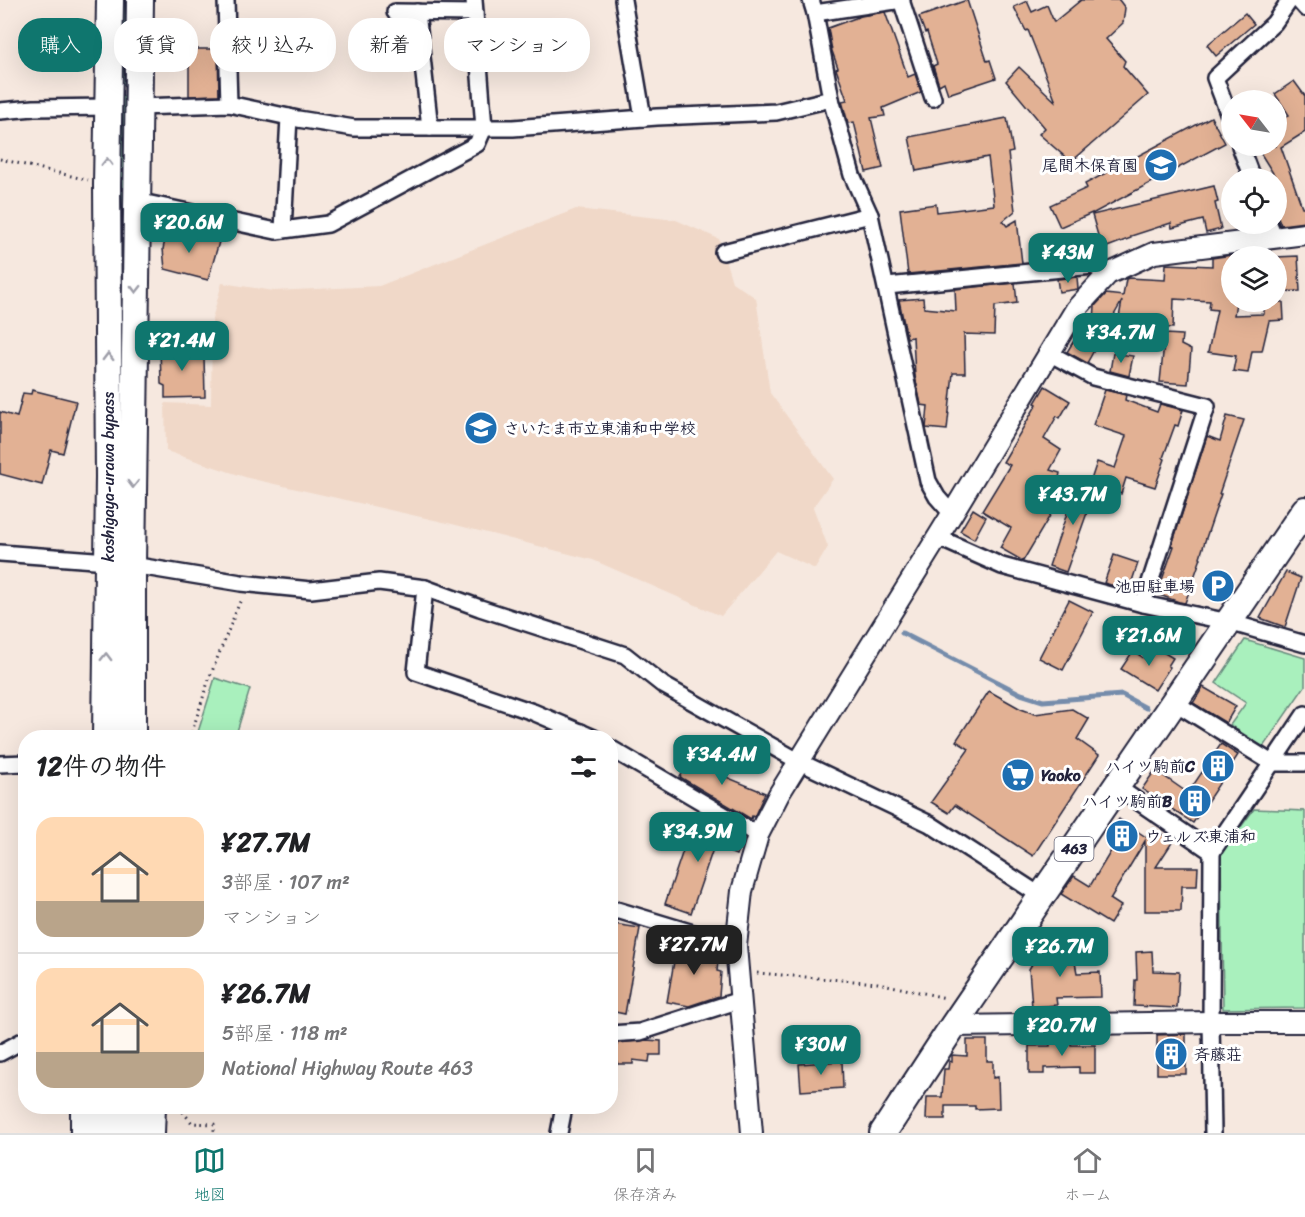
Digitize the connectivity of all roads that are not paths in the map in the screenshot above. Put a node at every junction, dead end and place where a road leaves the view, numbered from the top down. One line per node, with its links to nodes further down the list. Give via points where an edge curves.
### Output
1 (110, 0): 17 (highway, koshigaya-urawa bypass)
2 (140, 0): 18 (highway, koshigaya-urawa bypass)
3 (226, 0): 16 (street)
4 (623, 0): 21 (street)
5 (902, 0): 9 (street); 14 (street)
6 (1290, 0): 13 (street, via 1274,23 1215,78)
7 (1296, 0): 10 (street)
8 (474, 6): 12 (street); 23 (street)
9 (813, 6): 15 (street)
10 (1305, 10)
11 (395, 12): 12 (street)
12 (417, 12): 22 (street)
13 (1221, 94)
14 (933, 98)
15 (831, 99): 21 (street, via 776,112); 25 (street, via 852,176)
16 (229, 104): 18 (street); 20 (street)
17 (109, 107): 19 (street); 38 (highway, koshigaya-urawa bypass, one-way to 17, via 109,477)
18 (139, 107): 24 (highway, koshigaya-urawa bypass)
19 (0, 111)
20 (289, 117): 22 (street, via 354,128); 26 (street)
21 (643, 118): 23 (street)
22 (430, 128): 23 (street)
23 (484, 128): 26 (street, via 477,144 328,224)
24 (137, 201): 26 (street); 38 (highway, koshigaya-urawa bypass, one-way to 38)
25 (870, 215): 30 (street); 32 (street)
26 (283, 230)
27 (1287, 232): 29 (street)
28 (1256, 234): 31 (street, via 1154,253)
29 (1305, 234)
30 (723, 252)
31 (1108, 274): 32 (street, via 1093,266); 33 (street, via 1076,309)
32 (887, 286): 35 (street, via 928,481)
33 (1048, 354): 35 (street); 40 (street, via 1093,377 1206,406)
34 (1305, 510): 41 (highway, 463)
35 (952, 514): 36 (street)
36 (938, 537): 40 (street, via 1002,566); 51 (street)
37 (0, 553): 38 (street)
38 (120, 563): 39 (street, via 310,590 379,582); 43 (highway, koshigaya-urawa bypass); 46 (highway, koshigaya-urawa bypass, one-way to 38)
39 (425, 588): 49 (street, via 416,672); 51 (street, via 625,655 663,685)
40 (1143, 603): 41 (street)
41 (1229, 622): 42 (street); 44 (highway, 463)
42 (1305, 644)
43 (132, 657): 47 (highway, koshigaya-urawa bypass); 48 (highway)
44 (1174, 702): 53 (street); 56 (highway, 463)
45 (1305, 714): 53 (street)
46 (102, 730)
47 (132, 730)
48 (145, 730)
49 (575, 730)
50 (618, 753): 57 (street)
51 (800, 762): 57 (street); 59 (street, via 930,824)
52 (18, 763): 55 (street)
53 (1272, 763): 54 (street); 58 (street)
54 (1305, 763)
55 (0, 764)
56 (1117, 787): 58 (street); 59 (highway, 463)
57 (758, 835): 61 (street, via 742,891)
58 (1212, 852): 64 (street)
59 (1041, 896): 63 (highway, 463)
60 (618, 910): 61 (street)
61 (736, 946): 62 (street)
62 (740, 1000): 66 (street, via 640,1032); 79 (street)
63 (960, 1016): 64 (street); 80 (highway, 463)
64 (1211, 1022): 65 (street); 81 (street)
65 (1305, 1022)
66 (618, 1033)
67 (18, 1044): 68 (street)
68 (0, 1053)
69 (84, 1114): 74 (highway)
70 (105, 1114): 75 (highway)
71 (129, 1114): 76 (highway)
72 (152, 1114): 77 (highway)
73 (563, 1114): 78 (street)
74 (84, 1133)
75 (105, 1133)
76 (129, 1133)
77 (151, 1133)
78 (559, 1133)
79 (752, 1133)
80 (883, 1133)
81 (1213, 1133)

